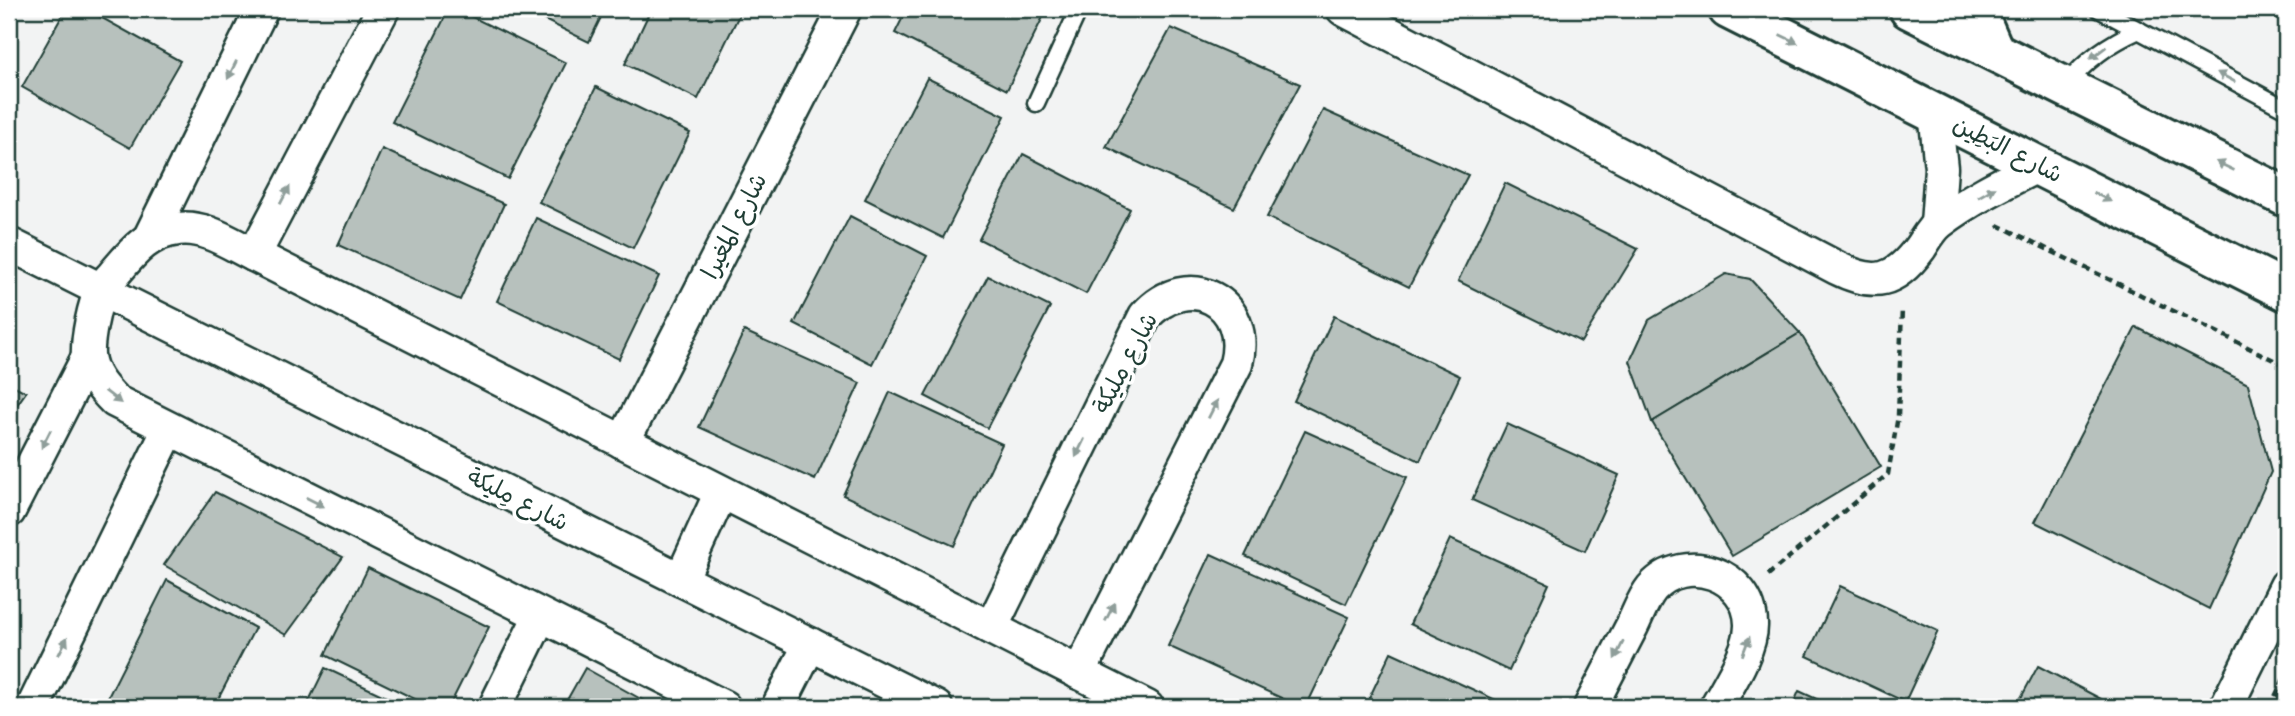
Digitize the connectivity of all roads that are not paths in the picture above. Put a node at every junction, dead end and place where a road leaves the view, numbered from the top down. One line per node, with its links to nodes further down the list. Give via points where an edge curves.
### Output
1 (262, 9): 19 (street, one-way to 19)
2 (383, 9): 21 (street, one-way to 2)
3 (845, 9): 26 (street, شارع المغيرا)
4 (1079, 9): 13 (lane)
5 (1343, 9): 18 (street, via 1850,274 1877,279 1891,276 1903,269)
6 (1728, 9): 15 (main road, شارع البَطِين, one-way to 15)
7 (1909, 9): 11 (main road)
8 (1976, 9): 11 (main road)
9 (2099, 9): 10 (lane)
10 (2139, 30): 12 (lane, one-way to 12, via 2097,52); 14 (lane, one-way to 10)
11 (1994, 51): 12 (main road)
12 (2065, 86): 17 (main road, one-way to 12)
13 (1035, 103)
14 (2286, 109)
15 (1936, 112): 16 (main road, شارع البَطِين); 18 (street, via 1941,168)
16 (2039, 165): 18 (street, one-way to 16); 23 (main road, شارع البَطِين, one-way to 23)
17 (2286, 197)
18 (1937, 224)
19 (150, 237): 21 (street, via 180,228 200,230); 22 (street)
20 (9, 244): 22 (street, شارع مِليكة)
21 (254, 255): 26 (street)
22 (101, 290): 24 (street); 29 (street, شارع مِليكة)
23 (2286, 291)
24 (89, 356): 25 (street, one-way to 25, via 93,373 115,401); 28 (street, one-way to 28)
25 (169, 429): 31 (street, one-way to 31); 35 (street, one-way to 25)
26 (623, 442): 27 (street)
27 (721, 492): 29 (street); 32 (street)
28 (9, 511)
29 (681, 580): 33 (street, شارع مِليكة)
30 (2286, 586): 43 (street)
31 (540, 616): 36 (street); 37 (street)
32 (991, 628): 34 (street); 34 (street, شارع مِليكة, one-way to 32, via 1236,364 1239,334 1226,308 1213,299 1183,293 1155,304 1145,316)
33 (810, 645): 38 (street); 39 (street, شارع مِليكة)
34 (1079, 673): 40 (street)
35 (33, 707)
36 (495, 707)
37 (724, 707)
38 (778, 707)
39 (936, 707)
40 (1147, 707)
41 (1590, 707): 42 (street, one-way to 41, via 1749,639 1749,609 1733,584 1707,570 1692,569 1677,572 1653,588)
42 (1716, 707)
43 (2226, 707)

